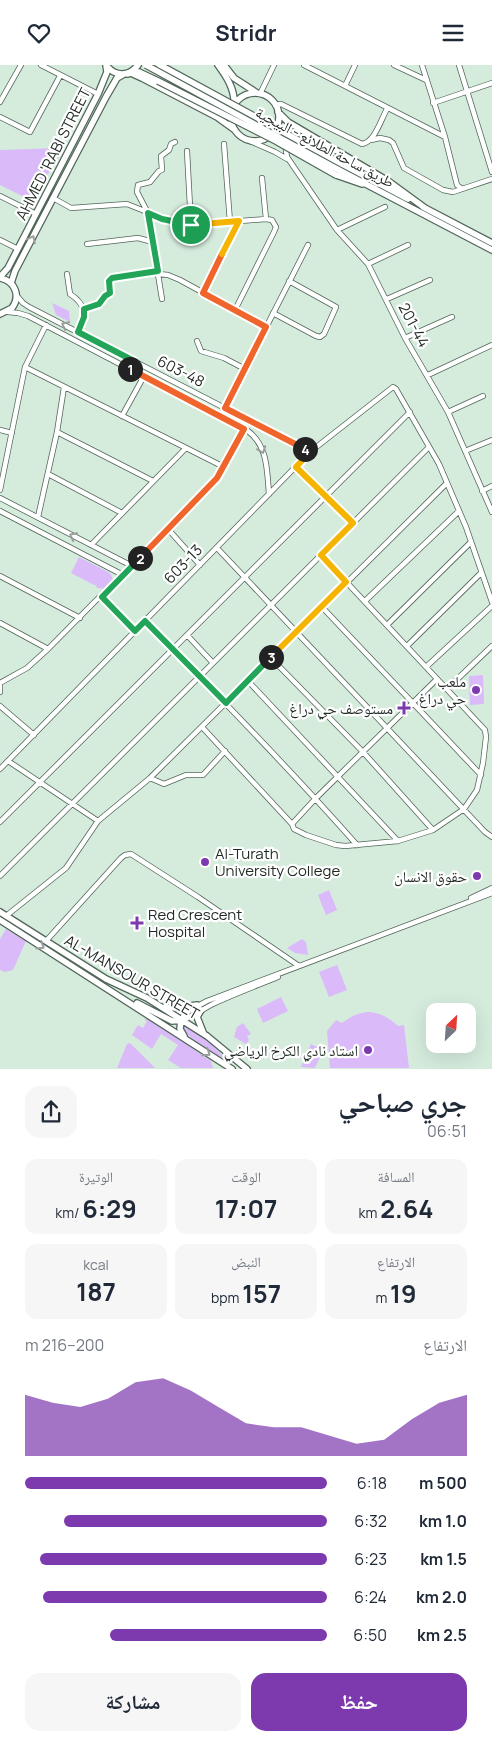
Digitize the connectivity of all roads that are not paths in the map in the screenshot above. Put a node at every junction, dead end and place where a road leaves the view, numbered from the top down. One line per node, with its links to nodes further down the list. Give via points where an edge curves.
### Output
1 (21, 65): 25 (street)
2 (40, 65): 16 (street)
3 (105, 65): 15 (main road, via 116,73); 23 (main road, AHMED 'RABI STREET, via 107,72)
4 (138, 65): 15 (main road, AHMED 'RABI STREET)
5 (146, 65): 41 (main road, طريق ساحة الطلائع - البيجية, bridge)
6 (160, 65): 41 (main road, طريق ساحة الطلائع - البيجية, bridge)
7 (218, 65): 28 (main road, via 231,87)
8 (224, 65): 24 (main road, via 234,78)
9 (274, 65): 24 (street)
10 (304, 65): 20 (street)
11 (356, 65): 20 (street)
12 (394, 65): 18 (street)
13 (422, 65): 18 (street)
14 (460, 65): 22 (street)
15 (127, 73): 17 (main road); 21 (main road, AHMED 'RABI STREET, via 117,78); 41 (main road, bridge, via 139,72)
16 (60, 75): 23 (street); 31 (street, via 30,132)
17 (142, 78): 21 (main road, via 123,78); 33 (main road)
18 (426, 80): 26 (street)
19 (492, 83): 22 (street)
20 (345, 86): 29 (street)
21 (111, 88): 47 (main road, AHMED 'RABI STREET)
22 (468, 91): 26 (street); 42 (street)
23 (98, 94): 51 (main road, AHMED 'RABI STREET)
24 (259, 94): 27 (main road); 28 (main road, via 244,96)
25 (0, 102)
26 (433, 103): 34 (street)
27 (275, 105): 30 (main road); 35 (street, via 281,104 360,144)
28 (233, 107): 33 (main road, via 232,118)
29 (387, 109): 34 (street); 35 (street)
30 (278, 112): 32 (main road); 49 (main road, via 284,119 388,181)
31 (0, 117)
32 (276, 130): 36 (main road, via 265,140); 40 (street, 201-44)
33 (238, 132): 36 (main road)
34 (445, 137): 45 (street, via 457,185)
35 (371, 140): 45 (street, via 380,138 393,143 404,168 421,179 443,190 453,192)
36 (250, 141): 40 (street, 201-44)
37 (175, 142): 50 (street, via 161,156 162,170 150,182 138,185 137,192)
38 (224, 144): 54 (street)
39 (187, 151): 55 (street)
40 (292, 163): 56 (street, 201-44)
41 (339, 170): 49 (main road, طريق ساحة الطلائع - البيجية); 64 (main road, طريق ساحة الطلائع - البيجية)
42 (492, 172)
43 (262, 178): 52 (street)
44 (492, 179): 45 (street)
45 (461, 188)
46 (0, 196): 51 (street)
47 (53, 198): 50 (street, via 71,208 127,204); 71 (main road, AHMED 'RABI STREET, one-way to 47)
48 (385, 207): 56 (street)
49 (425, 208): 59 (main road, طريق ساحة الطلائع - البيجية)
50 (148, 213): 55 (street); 58 (street)
51 (36, 214): 63 (main road, AHMED 'RABI STREET)
52 (266, 219): 53 (street); 77 (street, via 274,222 276,229)
53 (239, 221): 54 (street); 72 (street)
54 (230, 222): 55 (street)
55 (191, 225)
56 (337, 229): 65 (street, 201-44)
57 (0, 240): 63 (street)
58 (153, 242): 60 (street, via 138,238); 66 (street)
59 (492, 243)
60 (87, 244)
61 (308, 245): 69 (street)
62 (408, 245): 65 (street)
63 (18, 249): 68 (main road, AHMED 'RABI STREET)
64 (492, 250)
65 (368, 264): 75 (street, 201-44)
66 (158, 273): 72 (street, via 174,277); 74 (street); 76 (street, via 112,278 109,281 110,293 99,304)
67 (67, 274): 76 (street, via 70,295 77,298)
68 (0, 278): 71 (main road)
69 (289, 281): 78 (street); 78 (street, via 336,307 324,334 316,336)
70 (430, 281): 75 (street)
71 (11, 283): 73 (main road)
72 (203, 293): 77 (street)
73 (17, 295): 79 (main road, via 15,305); 83 (street, 603-48, one-way to 73, via 26,305)
74 (162, 299)
75 (387, 299): 84 (street, 201-44)
76 (84, 309): 83 (street)
77 (235, 310): 82 (street)
78 (273, 313): 82 (street)
79 (3, 314): 81 (street, 603-48, via 24,314)
80 (452, 317): 84 (street)
81 (46, 325): 88 (street); 89 (street, 603-48)
82 (266, 327): 90 (street)
83 (78, 332): 87 (street, 603-48)
84 (406, 339): 91 (street, 201-44)
85 (197, 341): 90 (street, via 201,351)
86 (492, 345): 91 (street)
87 (134, 361): 89 (street); 95 (street, 603-48)
88 (25, 367): 93 (street); 104 (street)
89 (130, 369): 92 (street, 603-48)
90 (245, 369): 95 (street)
91 (428, 375): 97 (street, 201-44)
92 (144, 376): 99 (street); 100 (street, 603-48)
93 (64, 387): 99 (street); 103 (street)
94 (483, 396): 97 (street)
95 (225, 408): 98 (street, 603-48)
96 (410, 411): 106 (street); 109 (street, 603-13, via 393,387); 119 (street)
97 (448, 412): 108 (street, 201-44)
98 (238, 414): 100 (street); 109 (street, 603-48)
99 (122, 416): 107 (street)
100 (234, 423): 101 (street, 603-48)
101 (244, 429): 110 (street); 118 (street, 603-48, one-way to 118, via 255,437 264,451)
102 (0, 431): 104 (street)
103 (57, 432): 112 (street); 113 (street)
104 (12, 433): 116 (street)
105 (492, 439): 108 (street)
106 (429, 447): 114 (street); 126 (street)
107 (186, 448): 110 (street); 113 (street)
108 (466, 451): 117 (street, 201-44)
109 (310, 452): 111 (street, 603-13)
110 (224, 467): 127 (street)
111 (296, 467): 118 (street, 603-13); 119 (street)
112 (48, 474): 124 (street); 125 (street)
113 (153, 481): 124 (street)
114 (447, 483): 122 (street); 138 (street)
115 (492, 486): 117 (street)
116 (0, 490)
117 (482, 491): 123 (street, 201-44)
118 (269, 495): 130 (street, 603-13)
119 (325, 496): 126 (street); 137 (street)
120 (0, 499): 125 (street)
121 (0, 511): 135 (street)
122 (459, 511): 128 (street); 140 (street)
123 (492, 512)
124 (122, 513): 129 (street)
125 (38, 517): 129 (street, one-way to 125)
126 (353, 523): 131 (street)
127 (168, 529): 132 (street); 133 (street)
128 (471, 543): 134 (street); 147 (street)
129 (91, 545): 133 (street)
130 (217, 548): 132 (street, 603-13); 137 (street)
131 (321, 555): 138 (street); 142 (street)
132 (200, 565): 145 (street, 603-13)
133 (132, 566): 135 (street)
134 (481, 573): 141 (street); 151 (street)
135 (123, 575): 139 (street)
136 (0, 576): 144 (street)
137 (244, 577): 142 (street); 150 (street)
138 (346, 582): 140 (street); 143 (street)
139 (102, 597): 144 (street); 148 (street)
140 (365, 601): 147 (street)
141 (492, 604): 157 (street)
142 (271, 605): 149 (street); 156 (street)
143 (322, 607): 149 (street); 165 (street)
144 (80, 618): 153 (street)
145 (145, 621): 148 (street, 603-13); 154 (street)
146 (0, 623): 153 (street)
147 (387, 625): 151 (street)
148 (135, 631): 169 (street, 603-13)
149 (296, 632): 155 (street); 168 (street)
150 (187, 635): 154 (street); 156 (street)
151 (406, 646): 157 (street)
152 (491, 647): 162 (street)
153 (48, 649): 161 (street, via 27,668)
154 (173, 649): 158 (street); 177 (street)
155 (271, 657): 160 (street); 171 (street)
156 (213, 663): 158 (street)
157 (426, 667): 159 (street)
158 (200, 676): 164 (street); 179 (street)
159 (437, 679): 162 (street); 165 (street)
160 (248, 681): 164 (street); 175 (street)
161 (0, 683): 163 (street)
162 (447, 689): 174 (street, via 482,727 486,737)
163 (0, 693)
164 (226, 703): 167 (street); 178 (street)
165 (413, 703): 168 (street); 174 (street)
166 (0, 706): 169 (street)
167 (202, 727): 170 (street); 176 (street)
168 (387, 728): 171 (street); 180 (street)
169 (34, 735): 172 (street, 603-13)
170 (225, 751): 176 (street, via 203,775 186,775 164,784); 183 (street)
171 (362, 752): 175 (street); 184 (street)
172 (8, 761): 173 (street, 603-13); 177 (street)
173 (0, 769)
174 (481, 775): 180 (street, via 477,790)
175 (338, 776): 178 (street); 186 (street)
176 (150, 778): 181 (street)
177 (40, 782): 179 (street); 182 (street)
178 (316, 798): 183 (street); 187 (street)
179 (72, 804): 181 (street); 188 (street)
180 (464, 809): 184 (street); 185 (street)
181 (98, 821): 192 (street, via 66,868)
182 (0, 822)
183 (292, 824): 187 (street, via 296,830 320,840 336,845)
184 (433, 830): 186 (street)
185 (492, 837)
186 (398, 841): 187 (street)
187 (357, 845)
188 (0, 876)
189 (492, 888): 191 (street)
190 (492, 893): 191 (street)
191 (445, 910): 195 (street)
192 (3, 914): 194 (main road, AL-MANSOUR STREET)
193 (0, 920): 196 (main road, AL-MANSOUR STREET, one-way to 196)
194 (46, 941): 195 (street, via 121,858 131,854); 197 (main road, AL-MANSOUR STREET, via 106,979)
195 (299, 966): 198 (street)
196 (115, 992): 199 (main road, via 172,1021); 201 (main road, AL-MANSOUR STREET)
197 (160, 1006): 198 (main road); 199 (main road, AL-MANSOUR STREET)
198 (199, 1008): 199 (street, via 185,1013); 200 (main road, via 198,1022)
199 (182, 1020): 200 (main road, AL-MANSOUR STREET); 201 (main road, via 180,1030)
200 (207, 1036): 203 (main road, AL-MANSOUR STREET)
201 (188, 1040): 202 (main road, AL-MANSOUR STREET, one-way to 202)
202 (232, 1069)
203 (247, 1069)

